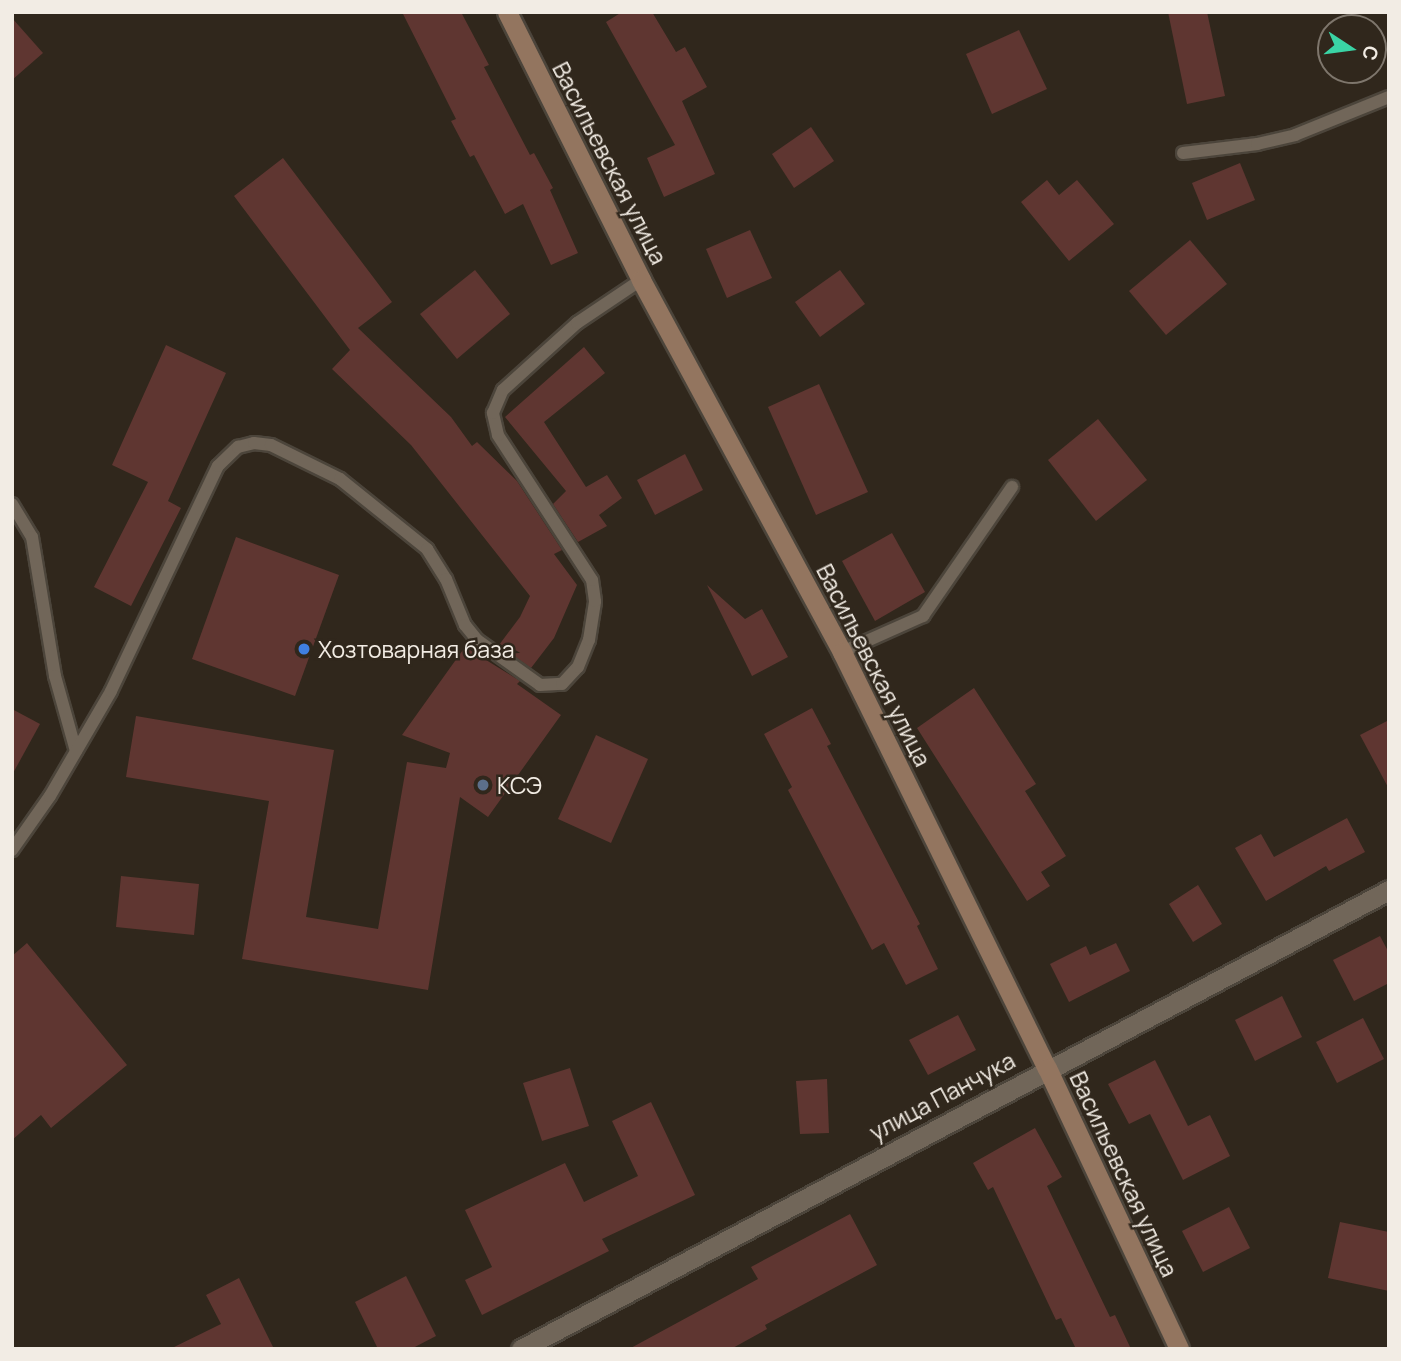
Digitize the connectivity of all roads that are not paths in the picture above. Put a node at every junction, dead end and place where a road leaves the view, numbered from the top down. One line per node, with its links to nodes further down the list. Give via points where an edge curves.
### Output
1 (507, 12): 4 (main road, Васильевская улица)
2 (1389, 97): 3 (lane, via 1295,135)
3 (1183, 153)
4 (641, 280): 7 (main road, Васильевская улица); 8 (lane, via 577,323 503,390 493,413 498,435 592,580 589,640 578,667 562,684 540,685 477,640 465,625 446,579 408,530 340,479 271,445 254,443 238,447 218,467 111,691)
5 (1012, 487): 7 (lane, via 923,616)
6 (12, 504): 8 (lane, via 32,537 55,676)
7 (842, 652): 11 (main road, Васильевская улица)
8 (76, 751): 9 (lane)
9 (12, 850)
10 (1389, 890): 11 (street, улица Панчука)
11 (1047, 1068): 12 (street, улица Панчука); 13 (main road, Васильевская улица)
12 (521, 1349)
13 (1179, 1349)

